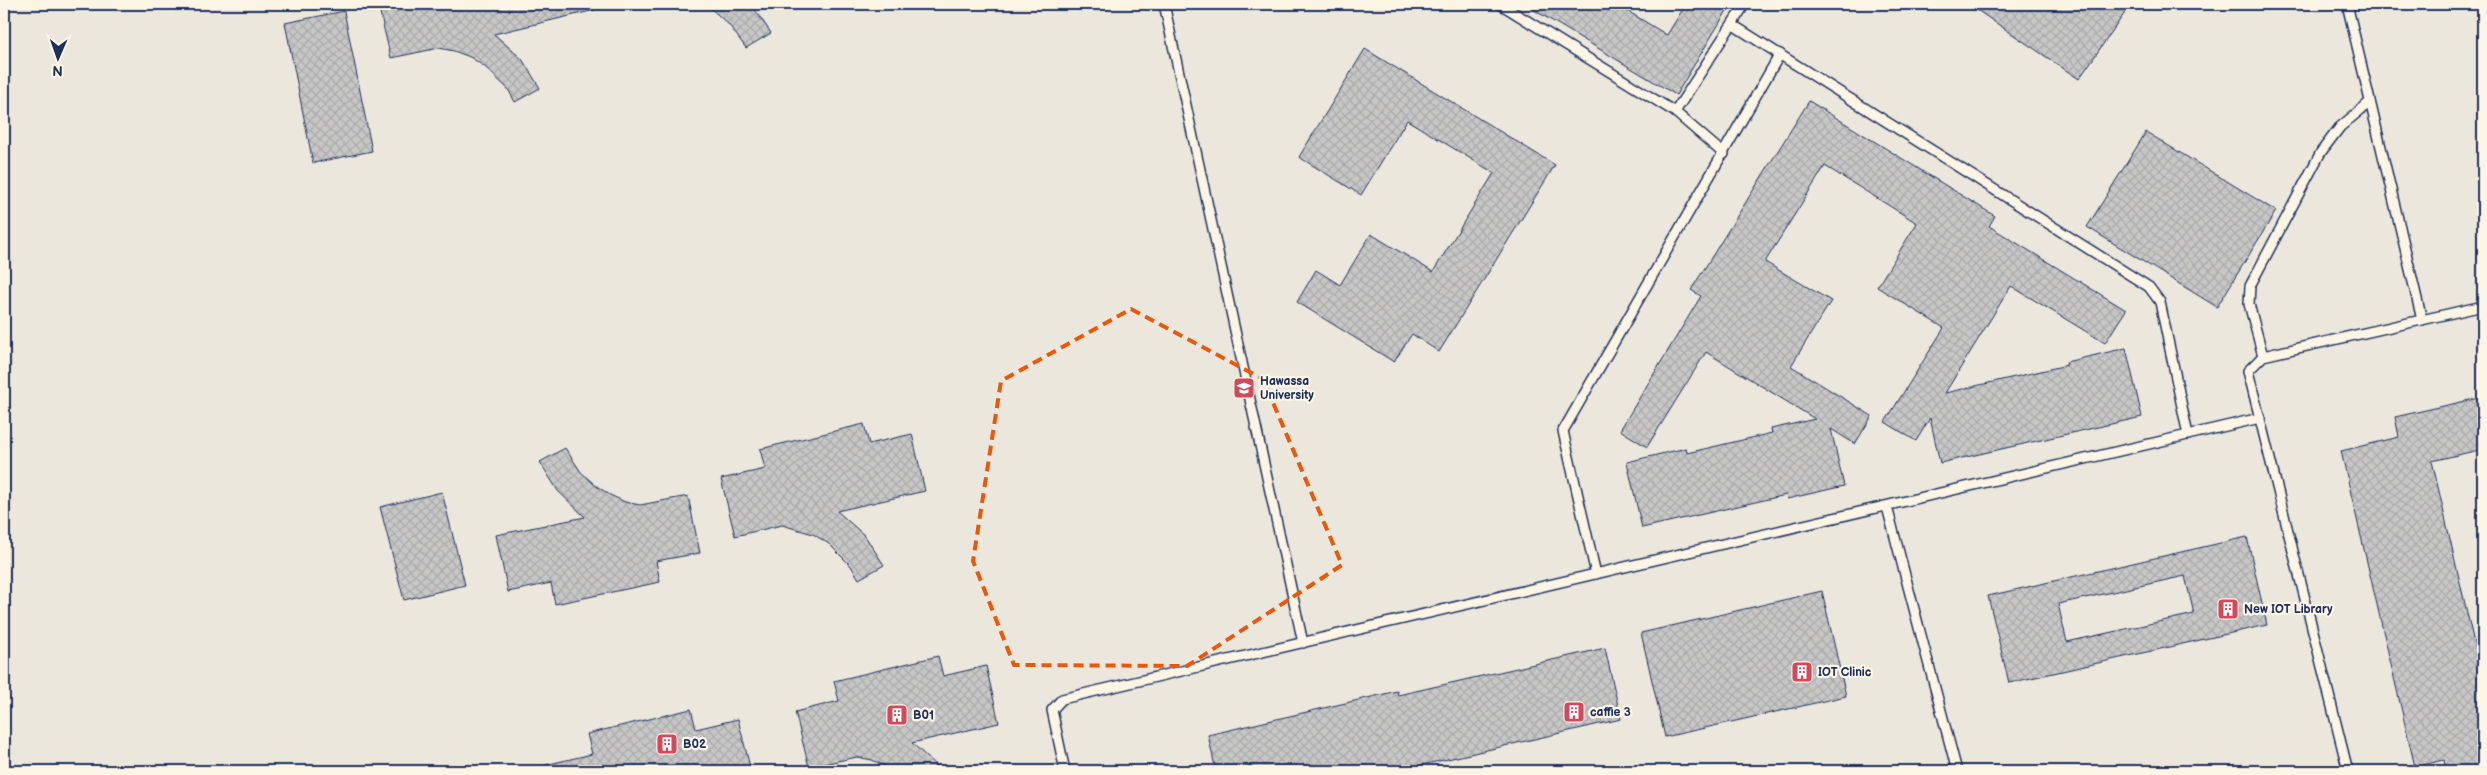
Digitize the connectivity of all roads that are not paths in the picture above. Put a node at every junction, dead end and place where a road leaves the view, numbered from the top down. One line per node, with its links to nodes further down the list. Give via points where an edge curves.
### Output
1 (1164, 4): 17 (lane)
2 (1500, 4): 8 (lane)
3 (1746, 4): 5 (lane)
4 (2347, 4): 7 (lane)
5 (1733, 25): 6 (lane); 8 (lane)
6 (1780, 54): 9 (lane); 14 (lane, via 2149,287 2160,302)
7 (2370, 102): 11 (lane); 12 (lane, via 2340,127 2321,152 2250,286 2249,304)
8 (1675, 112): 9 (lane)
9 (1724, 154): 16 (lane, via 1563,431)
10 (2483, 306): 11 (lane)
11 (2422, 320): 12 (lane)
12 (2263, 356): 13 (lane, via 2248,371)
13 (2260, 418): 14 (lane); 20 (lane)
14 (2188, 435): 15 (lane)
15 (1887, 507): 16 (lane); 19 (lane)
16 (1596, 574): 17 (lane)
17 (1303, 643): 18 (lane, via 1062,699 1052,710)
18 (1065, 771)
19 (1957, 771)
20 (2348, 771)

